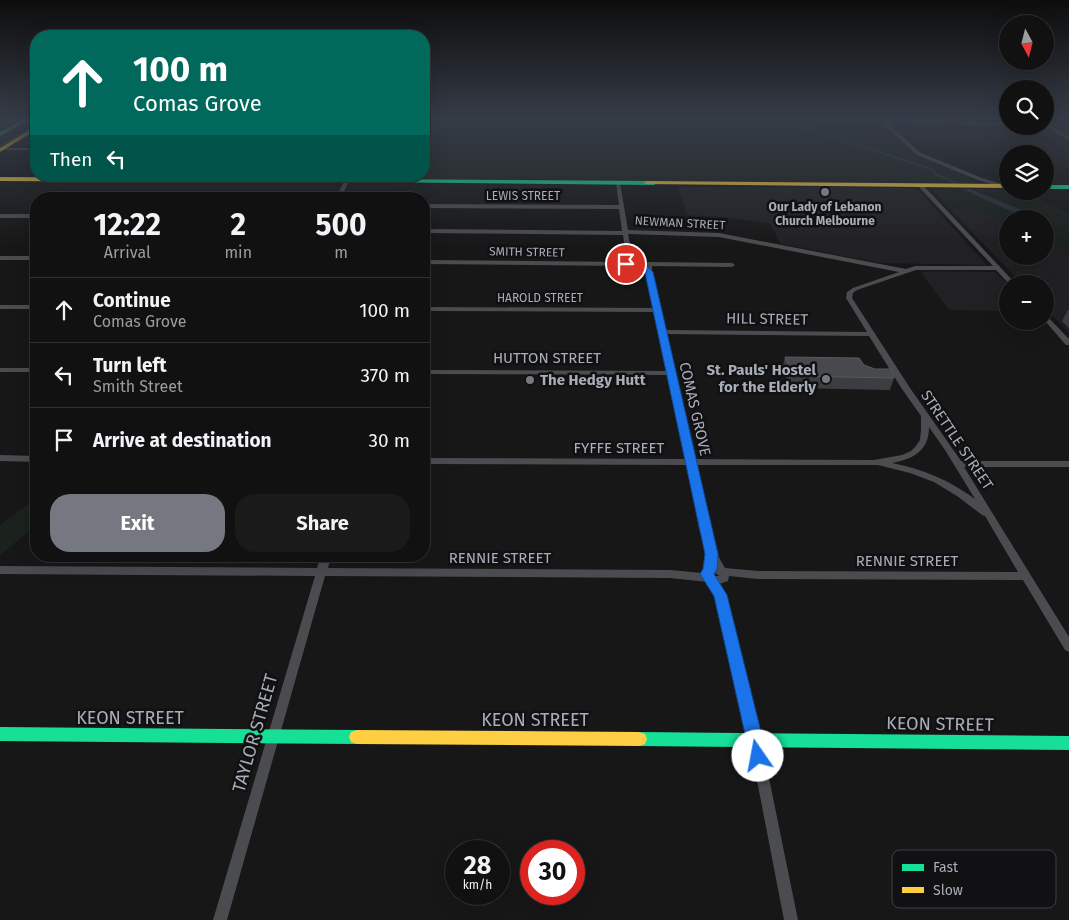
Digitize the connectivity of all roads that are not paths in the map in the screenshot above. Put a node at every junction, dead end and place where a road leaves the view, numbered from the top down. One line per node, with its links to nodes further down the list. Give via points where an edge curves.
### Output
1 (935, 162): 6 (street)
2 (0, 179): 3 (main road)
3 (30, 179)
4 (430, 181): 5 (main road)
5 (618, 184): 7 (main road); 12 (street)
6 (979, 184): 7 (main road); 8 (main road)
7 (920, 185): 24 (street)
8 (999, 185)
9 (1054, 187): 10 (main road)
10 (1069, 187)
11 (430, 206): 12 (street, LEWIS STREET)
12 (622, 207): 16 (street)
13 (0, 216): 14 (street)
14 (30, 216)
15 (430, 231): 16 (street, NEWMAN STREET)
16 (626, 233): 19 (street); 22 (street, NEWMAN STREET, via 719,235)
17 (0, 258): 18 (street)
18 (30, 258)
19 (632, 261): 20 (street, SMITH STREET); 23 (street, SMITH STREET)
20 (430, 262)
21 (732, 265): 23 (street, SMITH STREET)
22 (880, 266): 25 (street, NEWMAN STREET); 26 (street, NEWMAN STREET)
23 (647, 268): 31 (street, COMAS GROVE)
24 (998, 268): 25 (street, NEWMAN STREET, via 923,268); 27 (street)
25 (906, 272): 26 (street, NEWMAN STREET)
26 (896, 275): 34 (street, STRETTLE STREET, via 849,294)
27 (1005, 275)
28 (0, 307): 29 (street)
29 (30, 307)
30 (430, 309): 31 (street, HAROLD STREET)
31 (657, 310): 33 (street, COMAS GROVE)
32 (1054, 327): 35 (street)
33 (661, 332): 34 (street, HILL STREET); 39 (street, COMAS GROVE)
34 (872, 334): 40 (street, STRETTLE STREET)
35 (1069, 343)
36 (0, 370): 37 (street)
37 (30, 370)
38 (430, 372): 39 (street, HUTTON STREET)
39 (670, 373): 44 (street, COMAS GROVE)
40 (924, 415): 45 (street, FYFFE STREET, via 927,434 920,448 907,456); 46 (street, STRETTLE STREET)
41 (0, 458): 42 (street)
42 (30, 458)
43 (430, 461): 44 (street, FYFFE STREET)
44 (690, 462): 45 (street, FYFFE STREET); 52 (street, COMAS GROVE)
45 (874, 463): 48 (street, FYFFE STREET, via 920,472 944,482)
46 (958, 464): 47 (street); 48 (street, STRETTLE STREET)
47 (1069, 464)
48 (991, 519): 53 (street, STRETTLE STREET)
49 (324, 562): 51 (street, TAYLOR STREET)
50 (0, 570): 51 (street, RENNIE STREET)
51 (322, 572): 52 (street, RENNIE STREET); 56 (street, TAYLOR STREET)
52 (716, 575): 53 (street, RENNIE STREET); 57 (street, COMAS GROVE)
53 (1025, 576): 54 (street, STRETTLE STREET)
54 (1069, 646)
55 (0, 734): 56 (main road, KEON STREET)
56 (272, 736): 57 (main road, KEON STREET); 59 (street, TAYLOR STREET)
57 (755, 739): 58 (main road, KEON STREET); 60 (street, COMAS GROVE)
58 (1069, 743)
59 (220, 920)
60 (791, 920)

